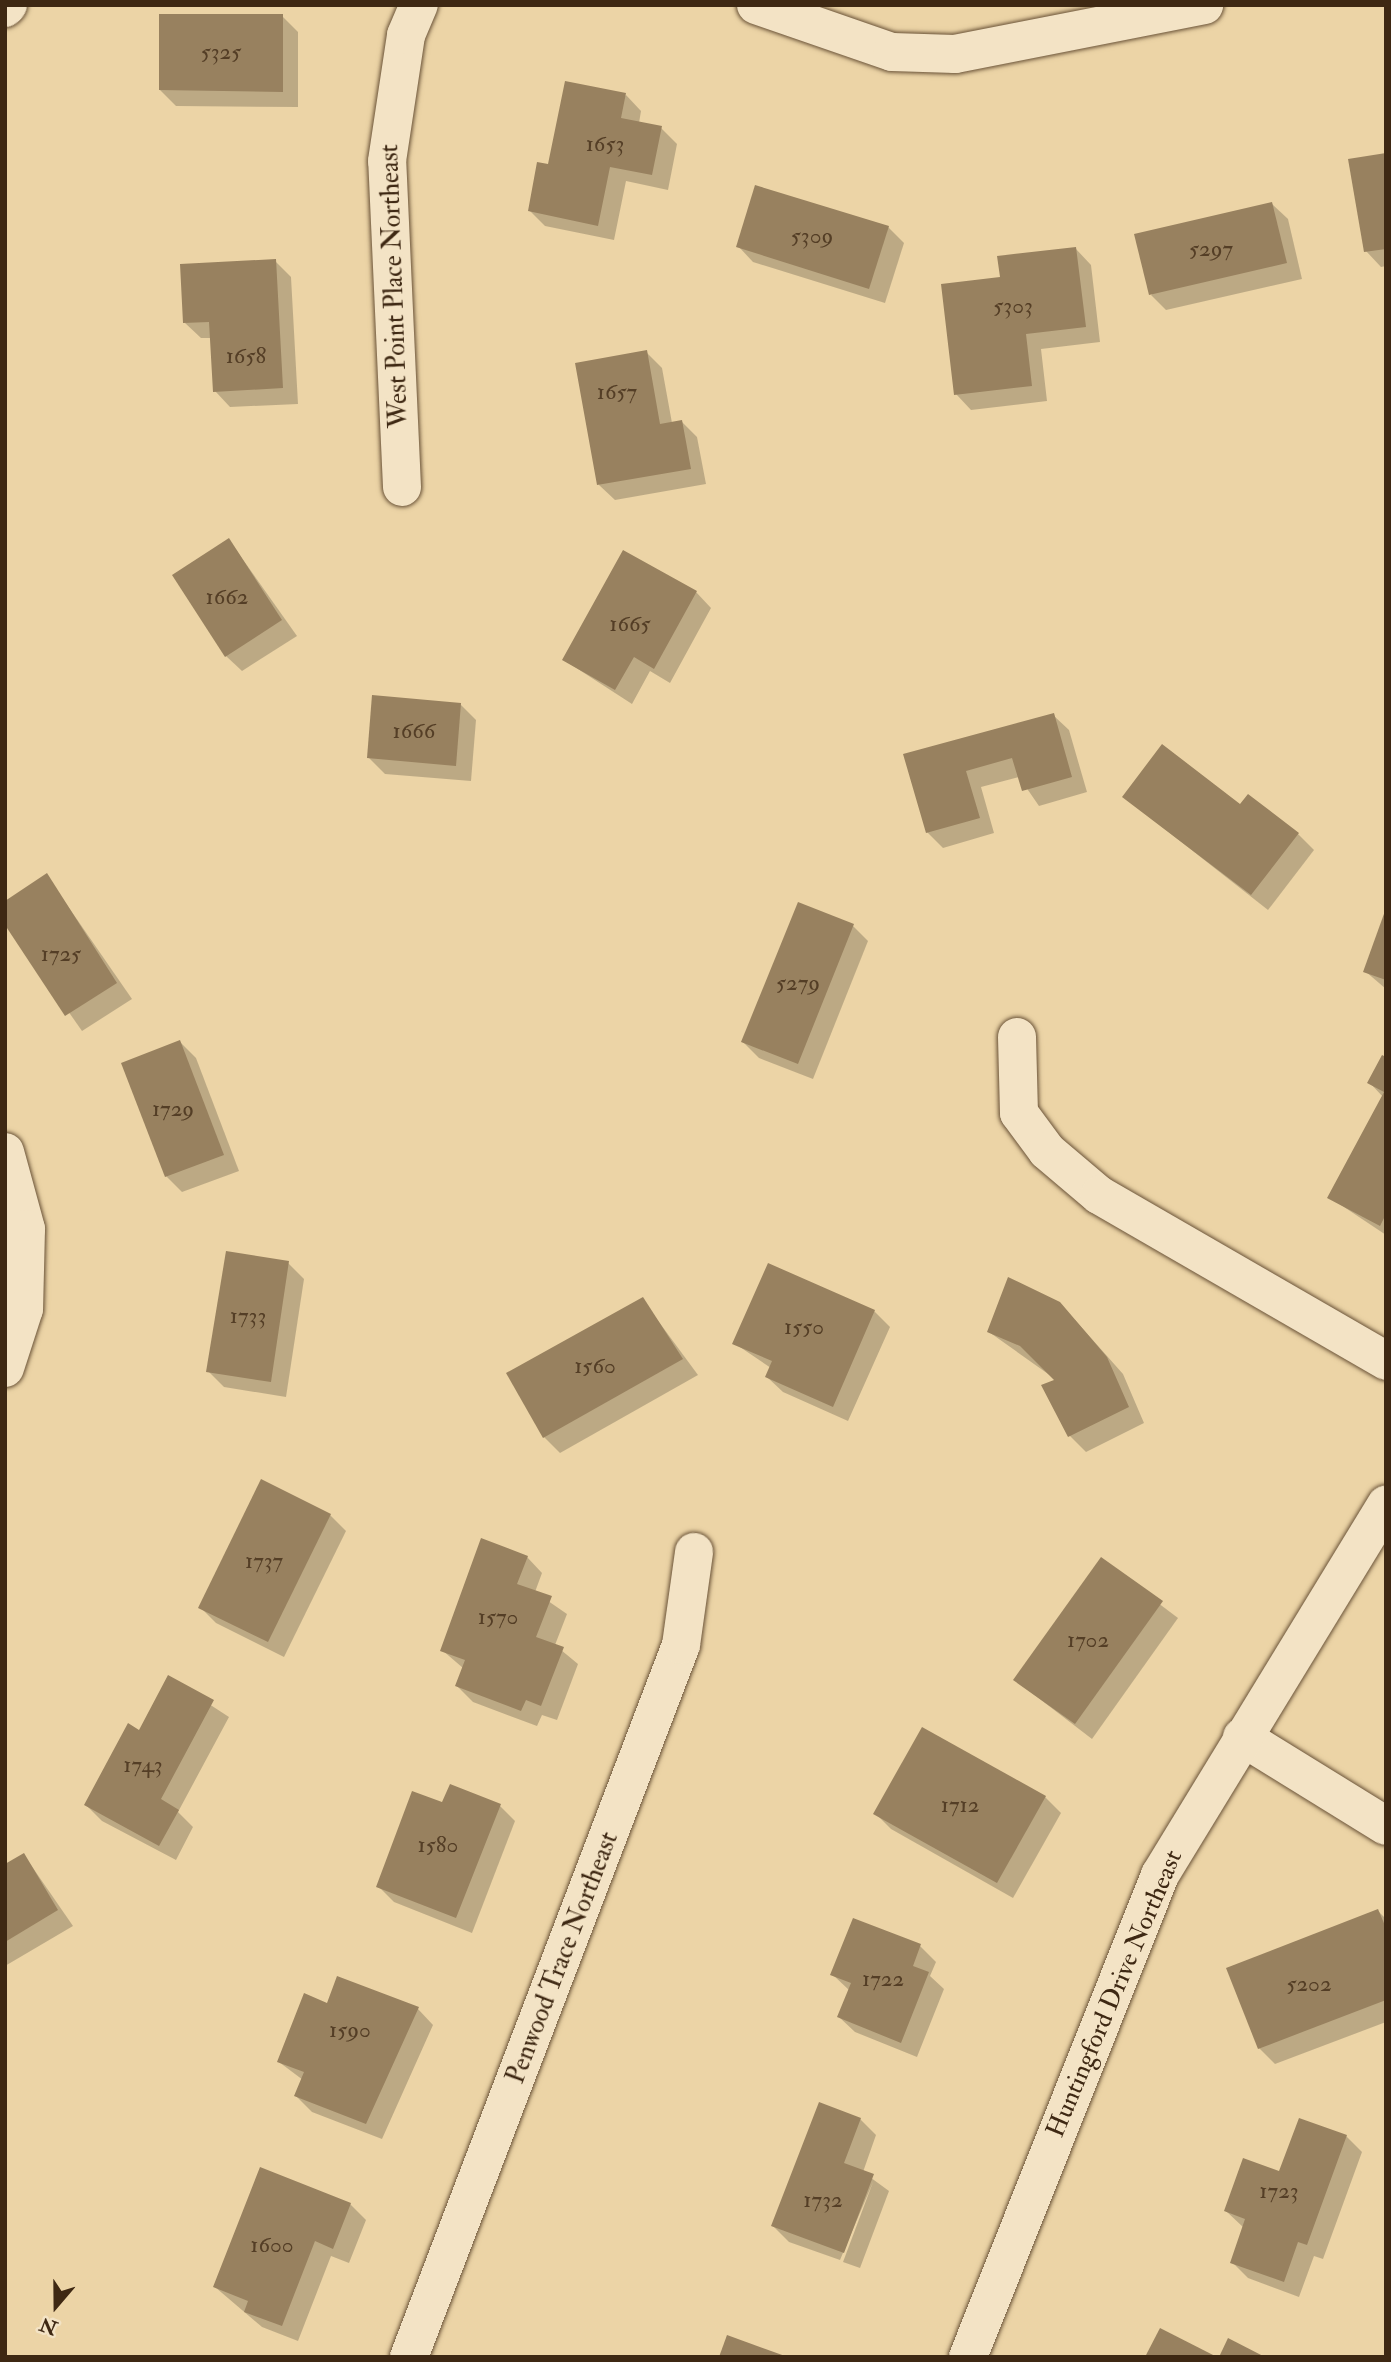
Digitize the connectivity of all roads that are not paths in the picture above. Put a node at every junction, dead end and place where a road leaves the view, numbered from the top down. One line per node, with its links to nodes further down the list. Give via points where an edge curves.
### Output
1 (419, 5): 4 (street, West Point Place Northeast, via 405,35 387,161)
2 (755, 5): 3 (street, via 892,52 956,54)
3 (1204, 5)
4 (402, 487)
5 (1017, 1037): 7 (street, via 1019,1113 1047,1152 1099,1195)
6 (5, 1152): 8 (street, via 26,1229 24,1309)
7 (1386, 1361)
8 (5, 1368)
9 (1386, 1504): 11 (street, Huntingford Drive Northeast)
10 (694, 1552): 13 (street, Penwood Trace Northeast, via 681,1645)
11 (1242, 1737): 12 (street); 14 (street, Huntingford Drive Northeast, via 1160,1875)
12 (1386, 1826)
13 (409, 2357)
14 (968, 2357)

